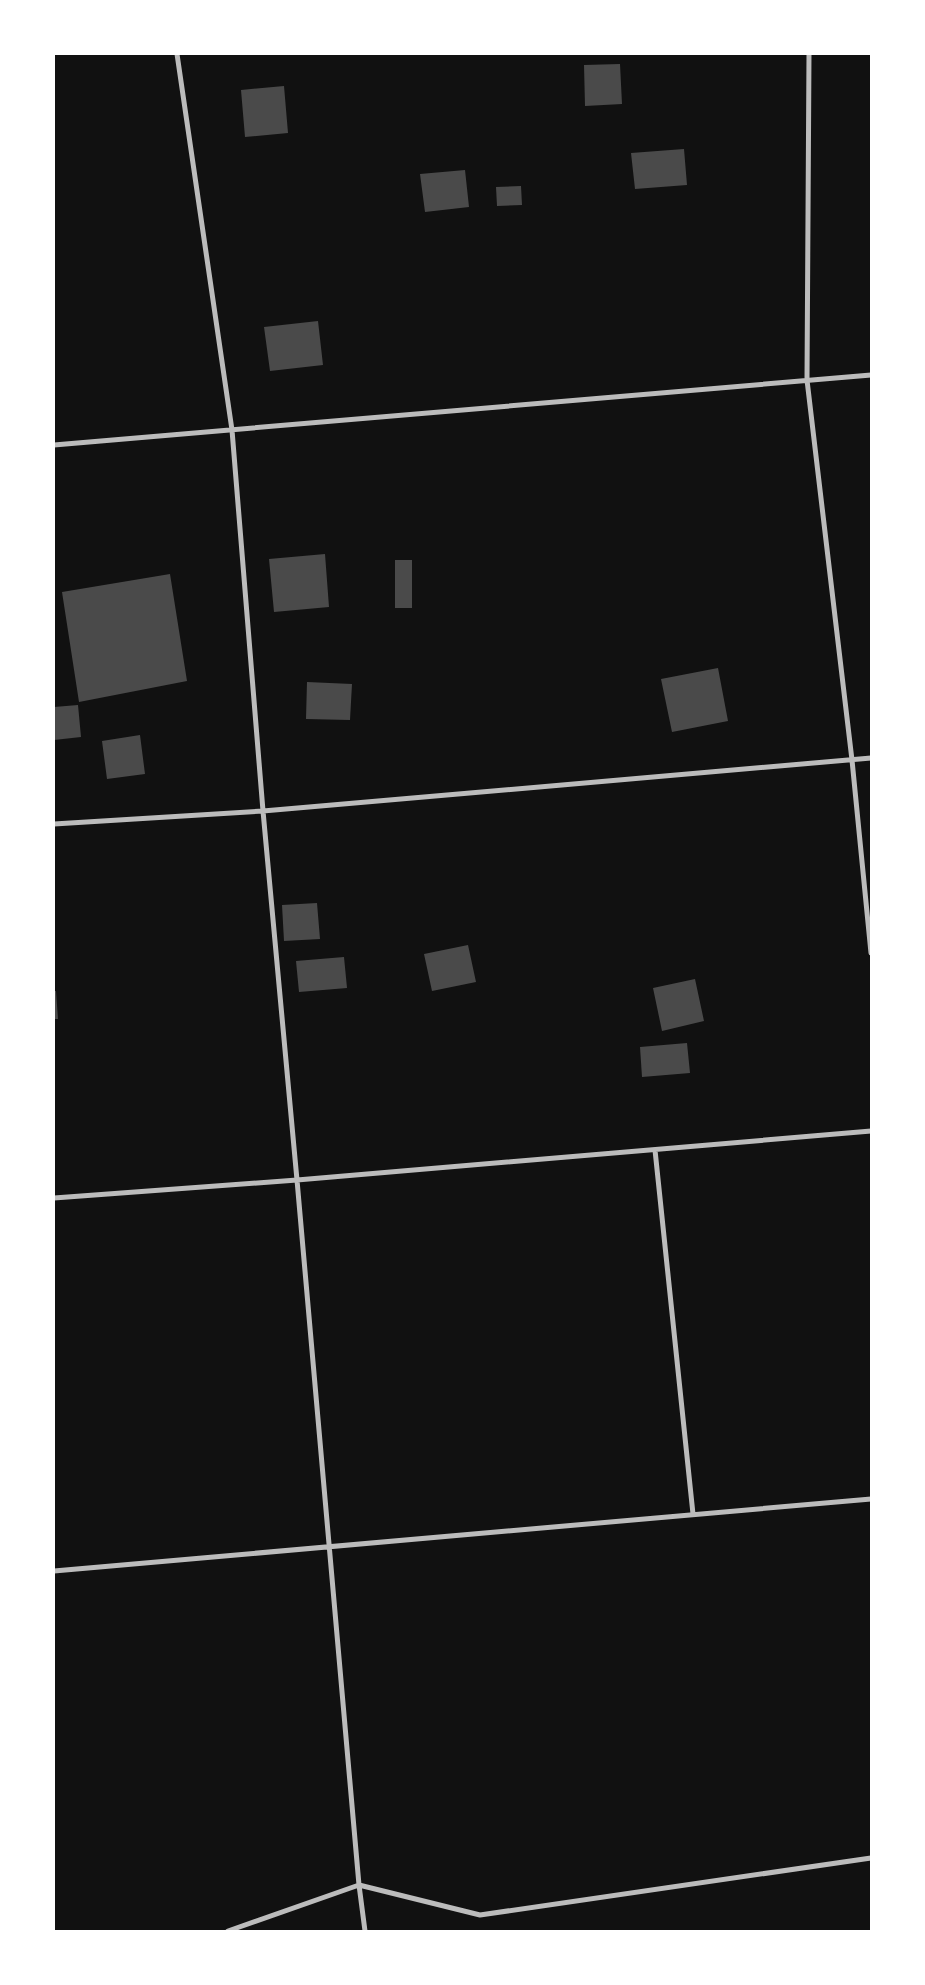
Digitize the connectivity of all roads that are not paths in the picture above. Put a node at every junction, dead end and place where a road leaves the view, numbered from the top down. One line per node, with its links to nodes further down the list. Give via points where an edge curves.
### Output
1 (177, 54): 5 (street)
2 (809, 54): 4 (street)
3 (871, 375): 4 (street)
4 (807, 380): 5 (street); 8 (street)
5 (232, 430): 6 (street); 9 (street)
6 (54, 445)
7 (871, 758): 8 (street)
8 (852, 760): 9 (street); 11 (street)
9 (263, 811): 10 (street); 14 (street)
10 (54, 824)
11 (871, 952)
12 (871, 1131): 13 (street)
13 (655, 1150): 14 (street); 17 (street)
14 (297, 1180): 15 (street); 18 (street)
15 (54, 1198)
16 (871, 1499): 17 (street)
17 (693, 1514): 18 (street)
18 (329, 1545): 19 (street); 21 (street)
19 (54, 1571)
20 (871, 1858): 21 (street, via 480,1915)
21 (359, 1885): 22 (street); 23 (street)
22 (228, 1931)
23 (366, 1931)

